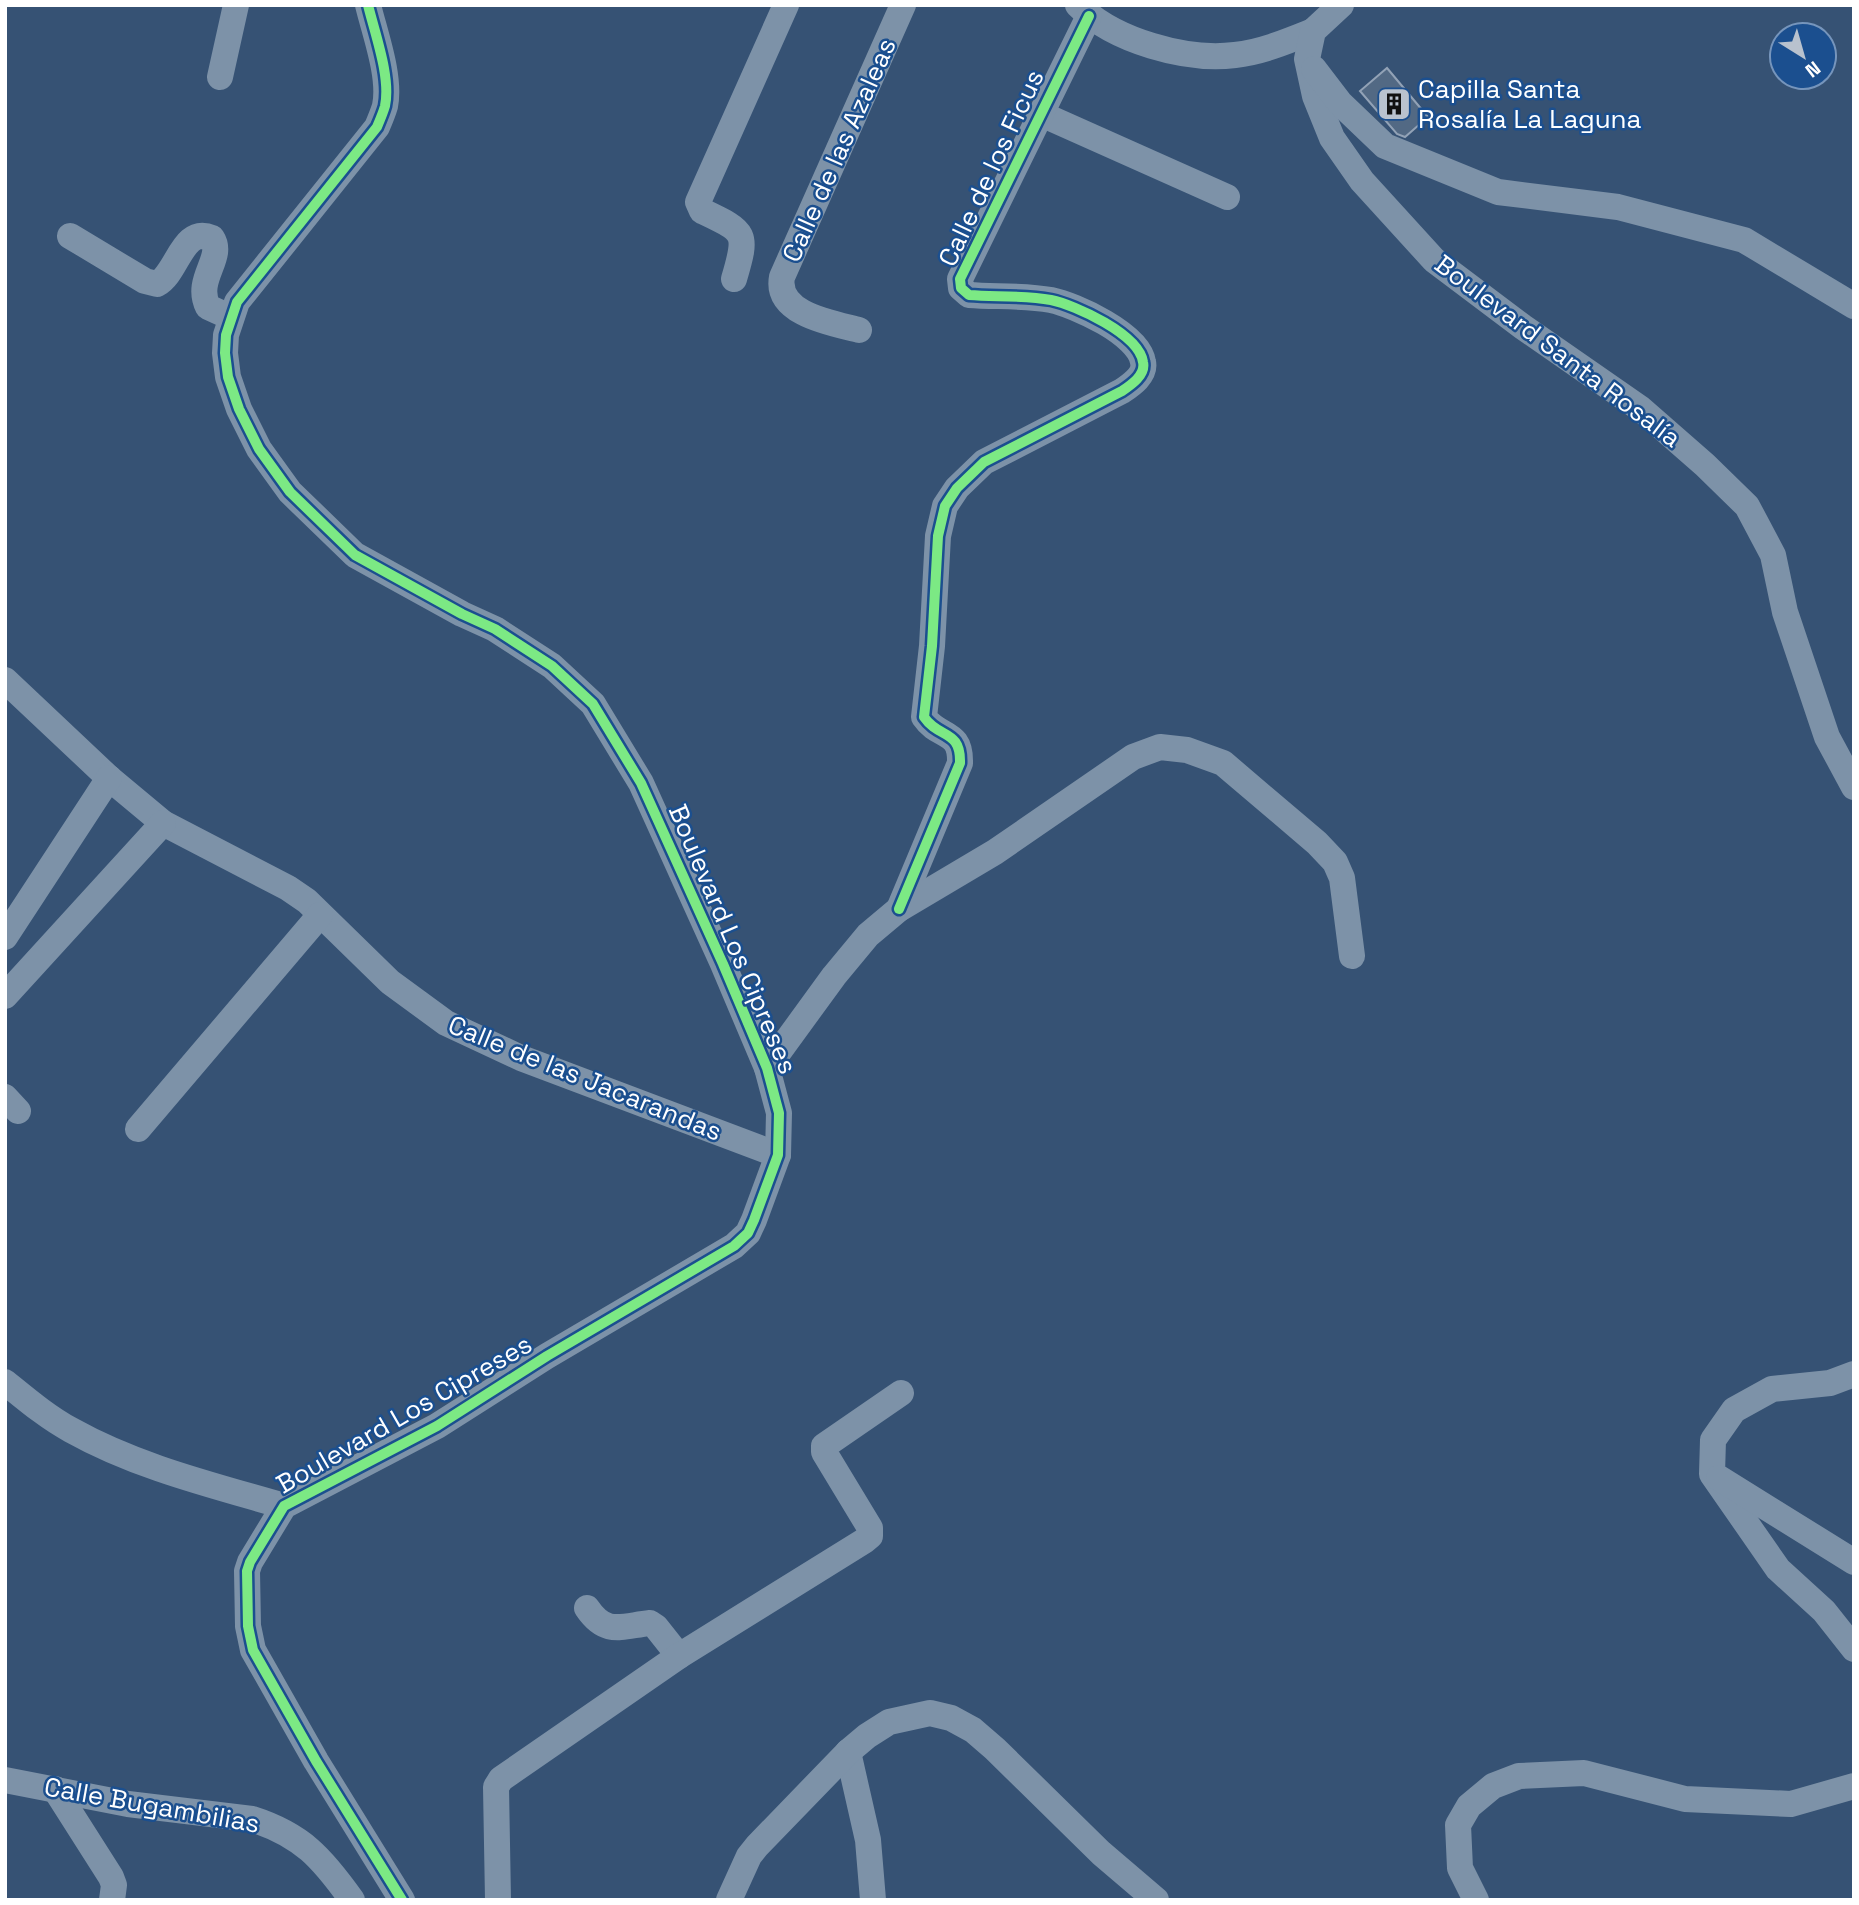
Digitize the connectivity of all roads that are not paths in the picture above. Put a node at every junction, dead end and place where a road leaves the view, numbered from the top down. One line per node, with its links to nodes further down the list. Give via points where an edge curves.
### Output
1 (236, 5): 9 (street)
2 (368, 5): 15 (street, Boulevard Los Cipreses, via 386,88 377,127 247,287)
3 (786, 5): 13 (street, via 698,202 702,211 730,224 743,238)
4 (903, 5): 16 (street, Calle de las Azaleas, via 780,288 793,306)
5 (1341, 5): 7 (street)
6 (1084, 11): 7 (street, via 1127,36 1185,55 1235,55); 10 (street, Calle de los Ficus)
7 (1313, 31): 8 (street, Boulevard Santa Rosalía)
8 (1307, 60): 14 (street, via 1340,103 1385,146 1498,192 1618,207 1744,240); 19 (street, Boulevard Santa Rosalía, via 1332,138 1362,181 1434,260 1642,408 1746,506 1773,555 1785,612 1827,737)
9 (220, 77)
10 (1041, 114): 11 (street); 21 (street, Calle de los Ficus, via 960,279 961,288 969,295 1051,300 1077,309 1112,327 1137,348 1143,371 1122,391 984,462 945,506 938,536 924,717 931,727 953,736 961,748 960,763)
11 (1227, 197)
12 (70, 236): 15 (street, via 157,284 189,240 201,235 212,238 216,251 205,281 204,300 208,307)
13 (734, 279)
14 (1854, 306)
15 (230, 317): 26 (street, Boulevard Los Cipreses, via 225,353 228,377 259,449 290,492 355,555 495,629 552,666 593,704 646,792)
16 (859, 330)
17 (5, 680): 18 (street, Calle de las Jacarandas)
18 (109, 778): 20 (street, Calle de las Jacarandas); 23 (street)
19 (1854, 787)
20 (163, 822): 22 (street, Calle de las Jacarandas, via 288,888); 25 (street)
21 (899, 909): 24 (street, via 995,852 1133,757 1160,747 1187,750 1223,764 1335,862 1342,878); 26 (street, via 834,976)
22 (320, 915): 27 (street); 28 (street, Calle de las Jacarandas, via 390,982 446,1023 521,1058)
23 (5, 937)
24 (1352, 956)
25 (5, 996)
26 (767, 1068): 28 (street, Boulevard Los Cipreses, via 779,1114)
27 (138, 1129)
28 (778, 1155): 33 (street, Boulevard Los Cipreses, via 748,1233 734,1245 437,1426)
29 (1854, 1374): 32 (street, via 1830,1383 1772,1389 1734,1410 1713,1440)
30 (5, 1382): 33 (street, via 69,1429 138,1461)
31 (901, 1393): 37 (street, via 824,1446 870,1535)
32 (1712, 1474): 34 (street); 36 (street, via 1778,1569 1824,1611)
33 (284, 1506): 45 (street, Boulevard Los Cipreses, via 247,1571 253,1650)
34 (1854, 1562)
35 (587, 1608): 37 (street, via 603,1626 650,1623)
36 (1854, 1649)
37 (679, 1656): 46 (street, via 501,1779 496,1787)
38 (848, 1752): 47 (street, via 757,1846); 48 (street, via 869,1840); 49 (street, via 890,1722 930,1713 951,1718 995,1749)
39 (5, 1780): 41 (street, Calle Bugambilias)
40 (1854, 1786): 42 (street, via 1791,1804 1685,1799 1584,1773 1519,1776 1493,1786 1469,1806 1458,1825)
41 (55, 1790): 43 (street, via 111,1877); 44 (street, Calle Bugambilias, via 269,1824 300,1839)
42 (1460, 1868): 50 (street); 51 (street)
43 (112, 1900)
44 (352, 1900)
45 (402, 1900)
46 (498, 1900)
47 (729, 1900)
48 (873, 1900)
49 (1156, 1900)
50 (1476, 1900)
51 (1492, 1900)

